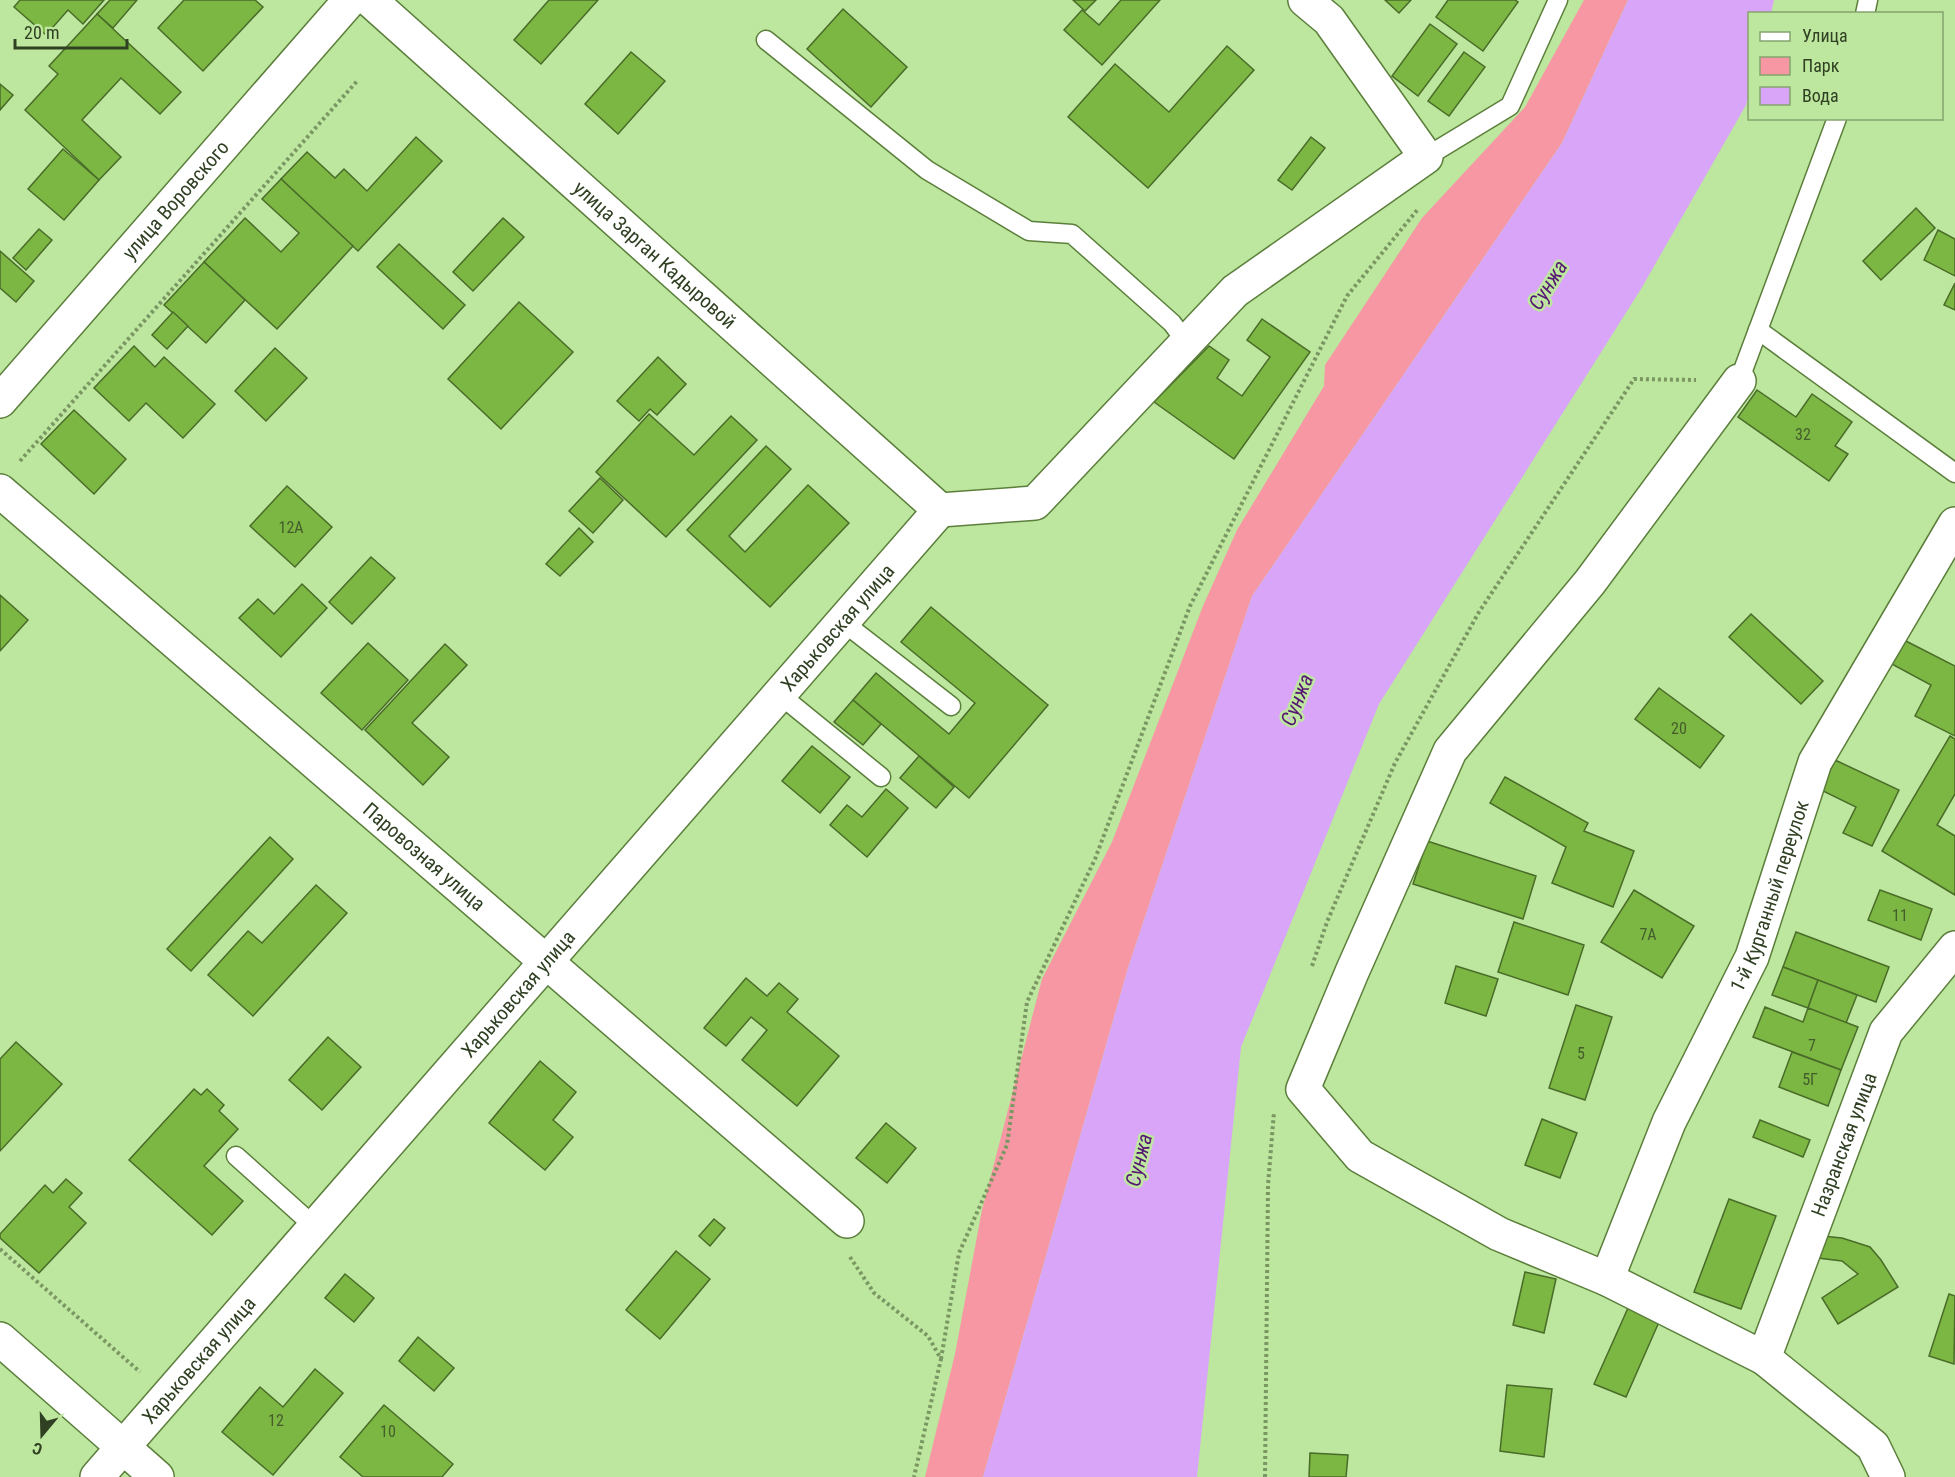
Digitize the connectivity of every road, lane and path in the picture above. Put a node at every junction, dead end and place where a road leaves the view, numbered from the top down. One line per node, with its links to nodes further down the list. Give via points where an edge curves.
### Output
1 (350, 0): 13 (street, улица Воровского)
2 (370, 0): 16 (street, улица Зарган Кадыровой)
3 (1305, 0): 8 (street, via 1329,20)
4 (1558, 0): 8 (lane, via 1510,106)
5 (766, 40): 11 (lane, via 927,170 1029,231 1072,234 1172,323)
6 (358, 80): 15 (path)
7 (1836, 120): 10 (lane)
8 (1426, 157): 11 (street, via 1235,291)
9 (1424, 203): 30 (path, via 1347,296 1190,606 1095,860 1027,1002 1007,1145 959,1253)
10 (1758, 330): 12 (lane); 14 (lane)
11 (1186, 342): 16 (street, via 1035,503)
12 (1738, 381): 28 (street, via 1590,582 1450,751 1302,1089 1360,1156 1499,1234)
13 (0, 401)
14 (1955, 473)
15 (8, 479): 23 (street, Паровозная улица)
16 (940, 510): 18 (street, Харьковская улица)
17 (1955, 524): 28 (street, 1-й Курганный переулок, via 1815,762 1752,957 1669,1122)
18 (843, 622): 19 (street, Харьковская улица); 20 (lane)
19 (779, 694): 21 (lane); 23 (street, Харьковская улица)
20 (951, 706)
21 (881, 777)
22 (1955, 948): 31 (street, Назранская улица, via 1886,1032)
23 (546, 962): 25 (street, Паровозная улица); 26 (street, Харьковская улица)
24 (236, 1156): 26 (lane)
25 (847, 1221): 30 (path, via 837,1236 874,1293 928,1336)
26 (315, 1227): 32 (street, Харьковская улица)
27 (0, 1249): 32 (path)
28 (1607, 1279): 31 (street)
29 (0, 1339): 33 (street)
30 (941, 1359): 36 (path)
31 (1764, 1359): 37 (street, via 1873,1446)
32 (168, 1396): 33 (street, Харьковская улица)
33 (123, 1447): 34 (street, Харьковская улица); 35 (street)
34 (97, 1477)
35 (157, 1477)
36 (914, 1477)
37 (1888, 1477)

